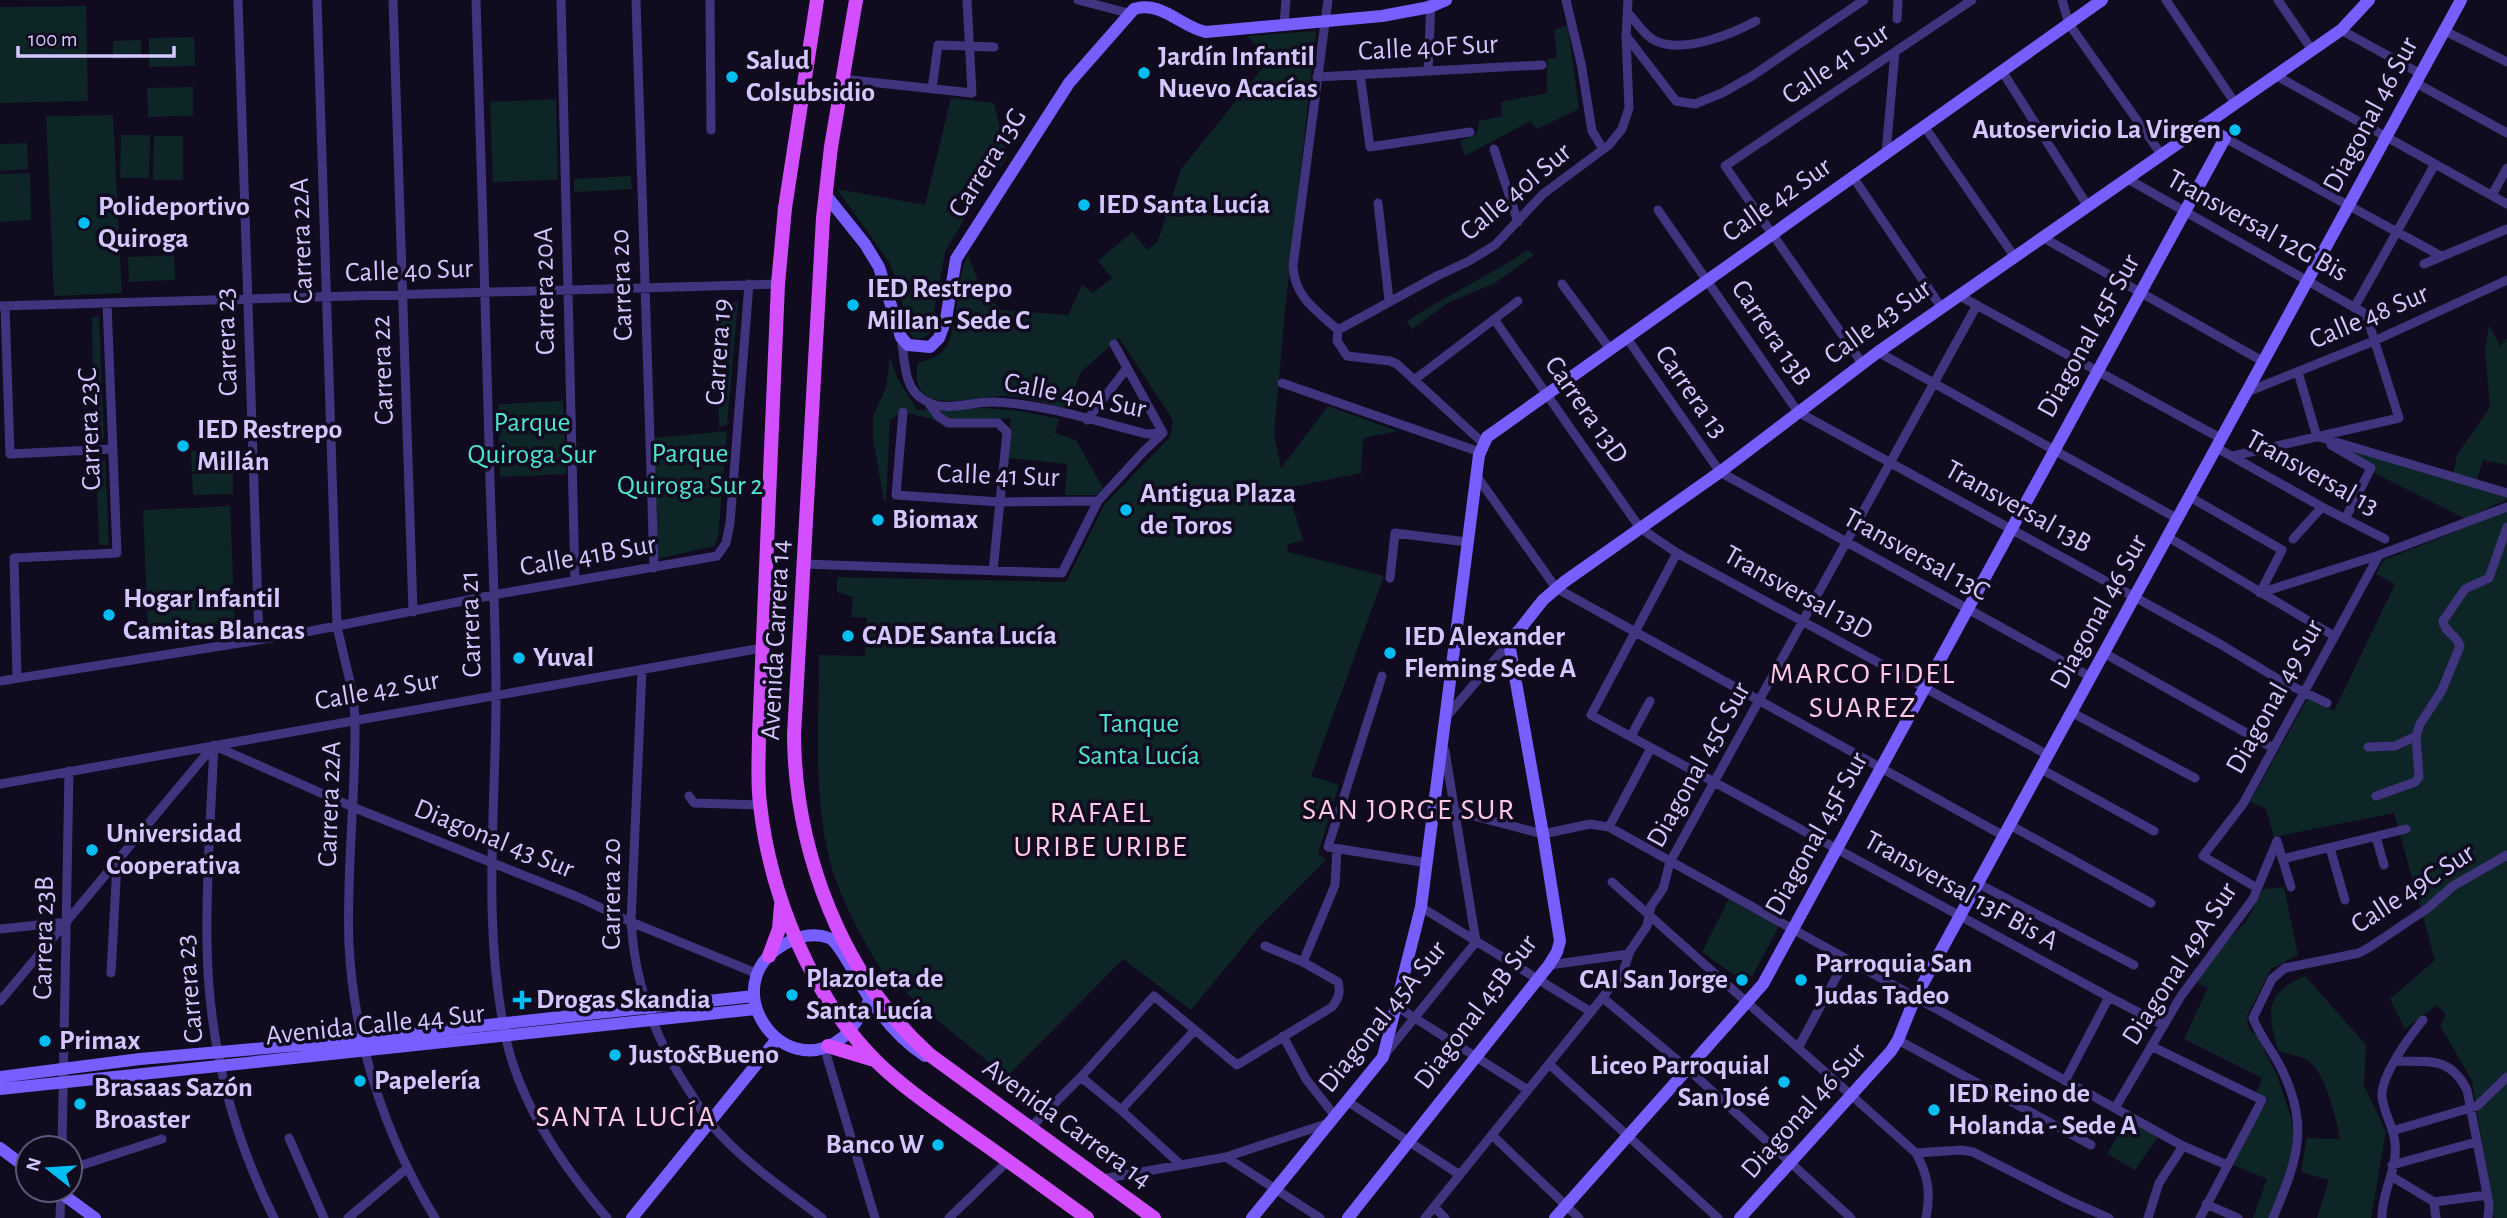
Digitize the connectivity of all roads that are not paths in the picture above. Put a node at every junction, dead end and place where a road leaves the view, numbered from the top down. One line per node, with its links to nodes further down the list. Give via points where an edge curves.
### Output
1 (238, 0): 98 (street, Carrera 23)
2 (317, 0): 97 (street, Carrera 22A)
3 (393, 0): 95 (street, Carrera 22)
4 (476, 0): 93 (street, Carrera 21)
5 (561, 0): 92 (street, Carrera 20A)
6 (636, 0): 91 (street, Carrera 20)
7 (710, 0): 56 (street)
8 (817, 0): 89 (main road, Avenida Carrera 14)
9 (850, 0): 50 (street)
10 (856, 0): 50 (main road, Avenida Carrera 14)
11 (967, 0): 39 (street)
12 (1078, 0): 29 (street)
13 (1286, 0): 34 (street)
14 (1328, 0): 33 (street)
15 (1446, 0): 28 (street)
16 (1566, 0): 62 (street, via 1592,131)
17 (1628, 0): 30 (street)
18 (1864, 0): 38 (street, via 1752,76 1695,104 1676,102)
19 (1898, 0): 31 (street)
20 (1972, 0): 42 (street, Calle 41 Sur)
21 (2102, 0): 35 (street, Calle 42 Sur)
22 (2166, 0): 53 (street)
23 (2278, 0): 41 (street)
24 (2368, 0): 36 (street, Calle 43 Sur)
25 (2461, 0): 37 (street, Diagonal 46 Sur)
26 (1144, 3): 29 (street, Carrera 13G); 34 (street, via 1206,32)
27 (2062, 3): 35 (street)
28 (1430, 4): 33 (street, via 1382,16); 45 (street)
29 (1128, 13): 108 (street, Carrera 13G, via 1063,90 956,259 946,319 935,343 918,347)
30 (1629, 14): 32 (street, via 1653,41 1668,45 1732,34); 38 (street)
31 (1896, 19)
32 (1756, 21)
33 (1325, 22): 34 (street); 49 (street)
34 (1284, 24)
35 (2069, 24): 46 (street, Calle 42 Sur); 64 (street)
36 (2341, 30): 41 (street, Calle 43 Sur); 51 (street)
37 (2445, 31): 43 (street); 51 (street, Diagonal 46 Sur)
38 (1626, 36): 62 (street, Calle 40I Sur, via 1629,108 1622,129)
39 (970, 46): 40 (street); 52 (street, via 938,45); 52 (street, via 972,93)
40 (994, 47)
41 (2312, 50): 48 (street, Calle 43 Sur)
42 (1895, 52): 63 (street); 80 (street, Calle 41 Sur, via 1725,166)
43 (2507, 62)
44 (1542, 65): 45 (street, Calle 40F Sur)
45 (1428, 71): 47 (street, Calle 40F Sur)
46 (2002, 71): 55 (street, Calle 42 Sur); 73 (street)
47 (1360, 74): 49 (street, Calle 40F Sur); 57 (street, via 1370,147)
48 (2275, 75): 53 (street, Calle 43 Sur); 60 (street)
49 (1317, 77): 107 (street, via 1293,274 1302,296)
50 (842, 79): 52 (street); 69 (main road, Avenida Carrera 14)
51 (2419, 79): 58 (street); 60 (street, Diagonal 46 Sur)
52 (932, 89)
53 (2235, 103): 54 (street, Calle 43 Sur)
54 (2203, 125): 59 (street); 64 (street, Calle 43 Sur)
55 (1924, 126): 63 (street, Calle 42 Sur); 82 (street)
56 (711, 130)
57 (1470, 132)
58 (2507, 133)
59 (2225, 138): 74 (street); 76 (street, Diagonal 45F Sur)
60 (2387, 138): 65 (street); 74 (street, Diagonal 46 Sur)
61 (1494, 149): 77 (street)
62 (1603, 149): 77 (street, Calle 40I Sur, via 1544,194)
63 (1886, 153): 67 (street, Calle 42 Sur)
64 (2161, 154): 68 (street, Calle 43 Sur)
65 (2435, 163): 70 (street); 79 (street)
66 (2507, 168): 70 (street)
67 (1853, 177): 80 (street, Calle 42 Sur); 104 (street)
68 (2126, 178): 73 (street, Calle 43 Sur); 76 (street, Transversal 12G Bis)
69 (825, 194): 108 (street, via 879,267); 157 (main road, Avenida Carrera 14)
70 (2492, 195): 72 (street)
71 (1378, 203): 99 (street)
72 (2507, 204)
73 (2087, 205): 81 (street, Calle 43 Sur)
74 (2350, 206): 79 (street); 87 (street, Diagonal 46 Sur)
75 (1658, 210): 85 (street, Carrera 13B)
76 (2185, 212): 87 (street, Transversal 12G Bis); 94 (street, Diagonal 45F Sur)
77 (1518, 222): 99 (street, Calle 40I Sur, via 1495,245 1469,261)
78 (2507, 229): 83 (street)
79 (2396, 232): 83 (street); 105 (street)
80 (1772, 234): 85 (street, Calle 42 Sur); 115 (street)
81 (2042, 237): 82 (street, Calle 43 Sur); 94 (street)
82 (2014, 256): 96 (street, Calle 43 Sur)
83 (2441, 256): 84 (street)
84 (2424, 264)
85 (1707, 280): 109 (street, Calle 42 Sur); 126 (street, Carrera 13B)
86 (2507, 280): 110 (street, Calle 48 Sur)
87 (2308, 281): 105 (street, Transversal 12G Bis); 114 (street, Diagonal 46 Sur)
88 (749, 284): 89 (street, Calle 40 Sur); 91 (street, Calle 40 Sur); 154 (street, Carrera 19, via 730,523)
89 (778, 284): 174 (main road, Avenida Carrera 14)
90 (1562, 284): 112 (street)
91 (645, 287): 92 (street, Calle 40 Sur); 158 (street, Carrera 20)
92 (568, 289): 93 (street, Calle 40 Sur); 161 (street, Carrera 20A)
93 (485, 291): 95 (street, Calle 40 Sur); 164 (street, Carrera 21)
94 (2141, 292): 114 (street); 117 (street, Diagonal 45F Sur)
95 (403, 294): 97 (street, Calle 40 Sur); 167 (street, Carrera 22)
96 (1958, 295): 102 (street, Transversal 13); 104 (street, Calle 43 Sur)
97 (327, 296): 98 (street, Calle 40 Sur); 169 (street, Carrera 22A)
98 (249, 298): 101 (street, Calle 40 Sur); 172 (street, Carrera 23)
99 (1389, 300): 107 (street, Calle 40I Sur)
100 (1518, 301): 106 (street)
101 (107, 303): 103 (street, Calle 40 Sur); 132 (street, Carrera 23C)
102 (1977, 305): 117 (street, Transversal 13); 121 (street, Diagonal 45C Sur)
103 (3, 306): 132 (street, via 10,454)
104 (1941, 307): 113 (street, Calle 43 Sur)
105 (2354, 307): 110 (street, Transversal 12G Bis, via 2366,314)
106 (1494, 319): 119 (street); 123 (street, Carrera 13D)
107 (1338, 330): 119 (street, via 1337,341 1347,356 1390,361)
108 (901, 337): 124 (street, via 908,379)
109 (1626, 337): 112 (street, Calle 42 Sur); 136 (street, Carrera 13)
110 (2374, 341): 118 (street, Calle 48 Sur); 129 (street, via 2399,418)
111 (1114, 344): 116 (street)
112 (1610, 349): 123 (street, Calle 42 Sur)
113 (1878, 352): 115 (street, Calle 43 Sur); 121 (street)
114 (2264, 362): 122 (street, Diagonal 46 Sur)
115 (1861, 363): 126 (street, Calle 43 Sur)
116 (1127, 368): 127 (street); 128 (street)
117 (2098, 371): 130 (street, Transversal 13); 133 (street, Diagonal 45F Sur)
118 (2298, 372): 122 (street, Calle 48 Sur); 129 (street)
119 (1413, 380): 131 (street)
120 (1282, 383): 131 (street)
121 (1934, 383): 133 (street); 135 (street, Diagonal 45C Sur)
122 (2248, 392): 130 (street, Diagonal 46 Sur)
123 (1546, 394): 131 (street, Calle 42 Sur, via 1492,432); 147 (street, Carrera 13D)
124 (920, 397): 127 (street, Calle 40A Sur, via 937,406 1019,404); 141 (street, via 948,424 998,423 1007,432)
125 (902, 412): 141 (street, Calle 41 Sur, via 895,495)
126 (1798, 412): 135 (street, Transversal 13B); 136 (street, Calle 43 Sur)
127 (1087, 420): 128 (street, Calle 40A Sur, via 1147,434)
128 (1163, 433): 140 (street)
129 (2317, 437): 134 (street); 138 (street); 145 (street, via 2371,468)
130 (2220, 443): 134 (street, Transversal 13); 139 (street, Diagonal 46 Sur)
131 (1481, 448): 137 (street)
132 (113, 449): 179 (street, Carrera 23C, via 117,553 14,558)
133 (2055, 450): 144 (street); 148 (street, Diagonal 45F Sur)
134 (2233, 456): 142 (street, Transversal 13)
135 (1891, 462): 148 (street, Transversal 13B); 153 (street, Diagonal 45C Sur)
136 (1720, 472): 147 (street, Calle 43 Sur); 153 (street, Transversal 13C)
137 (1476, 475): 152 (street); 162 (street)
138 (2507, 493)
139 (2190, 497): 144 (street, Diagonal 46 Sur); 163 (street, via 2282,550)
140 (1098, 501): 141 (street, Calle 41 Sur); 159 (street, via 1062,573)
141 (1000, 502): 159 (street)
142 (2322, 507): 145 (street, Transversal 13); 150 (street)
143 (2507, 507): 156 (street)
144 (2178, 519): 149 (street, Diagonal 46 Sur)
145 (2345, 519): 151 (street, Transversal 13)
146 (2507, 527): 191 (street, via 2488,578 2465,589 2444,621 2460,646)
147 (1640, 528): 155 (street, Transversal 13D); 162 (street, Calle 43 Sur)
148 (2011, 530): 165 (street, Transversal 13B); 166 (street, Diagonal 45F Sur)
149 (2168, 537): 163 (street); 165 (street, Diagonal 46 Sur)
150 (2293, 538)
151 (2385, 538)
152 (1467, 542): 160 (street, via 1395,533); 188 (street)
153 (1847, 544): 166 (street, Transversal 13C); 168 (street, Diagonal 45C Sur)
154 (724, 548): 158 (street, Calle 41B Sur, via 714,557)
155 (1677, 553): 168 (street, Transversal 13D); 170 (street)
156 (2379, 555): 163 (street); 171 (street, Diagonal 49 Sur)
157 (804, 564): 159 (street); 251 (main road, Avenida Carrera 14, via 794,735 798,798 828,902)
158 (654, 568): 161 (street, Calle 41B Sur)
159 (993, 571)
160 (1390, 578)
161 (575, 581): 164 (street, Calle 41B Sur)
162 (1556, 588): 170 (street); 173 (street, Calle 43 Sur)
163 (2260, 593): 171 (street)
164 (493, 595): 167 (street, Calle 41B Sur); 183 (street, Carrera 21)
165 (2135, 597): 175 (street, Diagonal 46 Sur); 182 (street, Transversal 13B)
166 (1967, 610): 178 (street, Transversal 13C); 181 (street, Diagonal 45F Sur)
167 (413, 612): 169 (street, Calle 41B Sur)
168 (1804, 622): 181 (street, Transversal 13D); 185 (street, Diagonal 45C Sur)
169 (337, 627): 172 (street, Calle 41B Sur); 189 (street, Carrera 22A, via 352,686)
170 (1633, 633): 185 (street); 190 (street, Transversal 13F Bis A, via 1591,715)
171 (2334, 636): 182 (street, Diagonal 49 Sur)
172 (260, 640): 179 (street, Calle 41B Sur)
173 (1509, 643): 188 (street, Calle 43 Sur); 213 (street, Diagonal 45B Sur)
174 (762, 648): 176 (street, Calle 42 Sur); 206 (main road, Avenida Carrera 14)
175 (2104, 653): 178 (street, Diagonal 46 Sur); 196 (street)
176 (642, 669): 183 (street, Calle 42 Sur); 236 (street, Carrera 20)
177 (1382, 676): 215 (street)
178 (2091, 677): 187 (street, Diagonal 46 Sur)
179 (17, 678): 180 (street, Calle 41B Sur)
180 (0, 681)
181 (1925, 688): 197 (street, Transversal 13D); 198 (street, Diagonal 45F Sur)
182 (2305, 692): 186 (street, Transversal 13B); 196 (street, Diagonal 49 Sur)
183 (496, 695): 189 (street, Calle 42 Sur); 222 (street, Carrera 21)
184 (1650, 701): 190 (street)
185 (1759, 702): 198 (street); 202 (street, Diagonal 45C Sur)
186 (2327, 703)
187 (2071, 712): 197 (street, Diagonal 46 Sur); 201 (street)
188 (1445, 718): 192 (street)
189 (355, 720): 193 (street, Calle 42 Sur); 207 (street, Carrera 22A)
190 (1631, 736): 195 (street, Transversal 13F Bis A)
191 (2416, 736): 194 (street, via 2395,746); 205 (street, via 2419,777)
192 (1443, 739): 208 (street, Diagonal 45A Sur); 223 (street)
193 (214, 745): 200 (street, Calle 42 Sur); 207 (street, Diagonal 43 Sur); 220 (street); 274 (street, Carrera 23, via 206,944)
194 (2368, 747)
195 (1651, 748): 202 (street, Transversal 13F Bis A); 209 (street)
196 (2273, 748): 228 (street, Diagonal 49 Sur, via 2242,804 2203,856)
197 (2048, 755): 199 (street, Diagonal 46 Sur)
198 (1881, 768): 210 (street); 217 (street, Diagonal 45F Sur)
199 (2041, 769): 210 (street, Diagonal 46 Sur); 212 (street)
200 (69, 771): 203 (street, Calle 42 Sur); 235 (street, Carrera 23B)
201 (2195, 778)
202 (1714, 782): 217 (street, Transversal 13F Bis A); 221 (street, Diagonal 45C Sur)
203 (0, 784)
204 (689, 796): 206 (street, via 694,803)
205 (2376, 796)
206 (760, 805): 229 (main road, Avenida Carrera 14)
207 (353, 807): 222 (street, Diagonal 43 Sur); 270 (street, Carrera 22A, via 349,943)
208 (1455, 811): 213 (street); 240 (street, Diagonal 45A Sur)
209 (1609, 827): 213 (street, via 1590,824); 221 (street)
210 (2007, 830): 226 (street, Diagonal 46 Sur); 231 (street)
211 (2406, 830): 214 (street)
212 (2154, 831)
213 (1543, 834): 246 (street, Diagonal 45B Sur, via 1560,941)
214 (2376, 837): 216 (street); 224 (street)
215 (1332, 848): 223 (street); 245 (street, via 1335,885)
216 (2330, 848): 219 (street); 230 (street)
217 (1837, 849): 234 (street, Transversal 13F Bis A); 238 (street, Diagonal 45F Sur)
218 (2507, 855): 352 (street, Calle 49C Sur, via 2453,886 2359,953 2285,968 2273,979 2253,1018 2296,1105 2299,1140)
219 (2282, 859): 227 (street); 228 (street, Diagonal 49A Sur, via 2277,841)
220 (117, 862): 235 (street); 248 (street)
221 (1670, 862): 233 (street, Diagonal 45C Sur, via 1665,886 1651,906); 238 (street)
222 (493, 863): 236 (street, Diagonal 43 Sur); 264 (street, Carrera 21, via 492,934)
223 (1427, 863): 232 (street)
224 (2384, 864)
225 (1612, 882): 233 (street)
226 (1977, 883): 234 (street, Diagonal 46 Sur); 247 (street)
227 (2291, 887)
228 (2258, 888): 263 (street, Diagonal 49A Sur)
229 (781, 896): 239 (main road, Avenida Carrera 14); 243 (main road, via 779,929)
230 (2345, 900)
231 (2151, 903)
232 (1421, 907): 240 (street); 258 (street)
233 (1650, 916): 242 (street, Diagonal 45C Sur); 257 (street)
234 (1959, 916): 252 (street, Transversal 13F Bis A); 254 (street, Diagonal 46 Sur)
235 (67, 922): 237 (street); 255 (street); 283 (street, Carrera 23B)
236 (631, 922): 249 (street, Diagonal 43 Sur); 260 (street, Carrera 20, via 636,971)
237 (0, 929)
238 (1793, 930): 244 (street); 257 (street, Diagonal 45F Sur)
239 (796, 939): 243 (street); 251 (street, Avenida Carrera 14, via 818,936 835,941); 265 (main road, Avenida Carrera 14)
240 (1476, 942): 250 (street); 261 (street, Diagonal 45A Sur)
241 (1265, 946): 245 (street)
242 (1629, 954): 246 (street); 253 (street, Diagonal 45C Sur, via 1623,972)
243 (769, 956): 249 (street)
244 (1846, 959): 254 (street); 273 (street)
245 (1303, 962): 267 (street, via 1338,982 1338,999)
246 (1549, 965): 250 (street, Diagonal 45B Sur)
247 (2134, 965)
248 (111, 973)
249 (758, 974): 256 (street)
250 (1537, 979): 259 (street); 275 (street, Diagonal 45B Sur)
251 (872, 995): 265 (street); 296 (main road, Avenida Carrera 14, via 908,1035)
252 (2109, 997): 263 (street, Transversal 13F Bis A); 286 (street)
253 (1603, 998): 259 (street, Diagonal 45C Sur); 281 (street)
254 (1915, 998): 269 (street, Diagonal 46 Sur); 286 (street)
255 (0, 1002)
256 (755, 1002): 260 (street, Avenida Calle 44 Sur); 268 (street, via 768,1031)
257 (1748, 1004): 273 (street); 281 (street, Diagonal 45F Sur)
258 (1396, 1006): 261 (street); 276 (street)
259 (1591, 1012): 279 (street, Diagonal 45C Sur)
260 (649, 1014): 264 (street, Avenida Calle 44 Sur); 295 (street, Carrera 20, via 680,1077)
261 (1415, 1018): 275 (street); 276 (street, Diagonal 45A Sur)
262 (2423, 1020): 277 (street)
263 (2163, 1025): 271 (street, Diagonal 49A Sur)
264 (504, 1030): 270 (street, Avenida Calle 44 Sur); 331 (street, Carrera 21, via 526,1095 547,1136)
265 (850, 1030): 272 (street); 278 (main road, Avenida Carrera 14)
266 (1194, 1031): 267 (street, via 1237,1065); 284 (street, via 1154,996); 293 (street)
267 (1283, 1036): 294 (street)
268 (778, 1039): 272 (street, via 804,1050); 295 (street)
269 (1898, 1040): 289 (street, Diagonal 46 Sur); 305 (street)
270 (365, 1045): 274 (street, Avenida Calle 44 Sur); 280 (street, Avenida Calle 44 Sur); 314 (street, Carrera 22A)
271 (2151, 1046): 292 (street, Diagonal 49A Sur); 313 (street, via 2262,1100)
272 (826, 1047): 278 (main road); 334 (street)
273 (1798, 1048): 289 (street)
274 (218, 1052): 280 (street, Carrera 23); 283 (street, Avenida Calle 44 Sur, via 140,1059)
275 (1475, 1056): 288 (street); 303 (street, Diagonal 45B Sur)
276 (1383, 1057): 290 (street, Diagonal 45A Sur)
277 (2396, 1061): 291 (street, via 2451,1068 2467,1090); 297 (street, via 2382,1095)
278 (878, 1063): 309 (main road, Avenida Carrera 14, via 917,1097)
279 (1549, 1064): 288 (street, Diagonal 45C Sur); 300 (street)
280 (220, 1066): 283 (street, Avenida Calle 44 Sur); 327 (street, Carrera 23, via 246,1158)
281 (1688, 1069): 300 (street, Diagonal 45F Sur); 311 (street)
282 (0, 1077): 283 (street, Avenida Calle 44 Sur)
283 (64, 1077): 287 (street, Avenida Calle 44 Sur); 298 (street, Carrera 23B)
284 (1081, 1077): 293 (street); 296 (street)
285 (2507, 1077): 291 (street, via 2487,1098)
286 (2065, 1081): 292 (street)
287 (0, 1089)
288 (1528, 1090): 299 (street, Diagonal 45C Sur)
289 (1852, 1096): 307 (street); 311 (street, Diagonal 46 Sur)
290 (1347, 1101): 294 (street, Diagonal 45A Sur); 303 (street)
291 (2470, 1107): 297 (street); 304 (street)
292 (2115, 1108): 306 (street)
293 (1121, 1110): 312 (street)
294 (1332, 1119): 308 (street); 318 (street, Diagonal 45A Sur)
295 (710, 1123): 332 (street); 333 (street, Carrera 20, via 742,1156)
296 (1029, 1129): 317 (main road, Avenida Carrera 14)
297 (2392, 1131): 315 (street, via 2396,1144)
298 (62, 1134)
299 (1492, 1135): 316 (street, Diagonal 45C Sur); 323 (street)
300 (1627, 1136): 323 (street, Diagonal 45F Sur); 345 (street)
301 (289, 1138): 328 (street)
302 (162, 1139): 310 (street)
303 (1407, 1141): 316 (street); 340 (street, Diagonal 45B Sur)
304 (2476, 1142): 315 (street); 319 (street)
305 (2091, 1145)
306 (2183, 1146): 313 (street); 349 (street, via 2159,1183)
307 (1916, 1153): 325 (street, via 1928,1180); 348 (street, via 1972,1152)
308 (1226, 1157): 312 (street); 318 (street)
309 (1008, 1161): 335 (street); 336 (main road, Avenida Carrera 14)
310 (84, 1164)
311 (1790, 1164): 346 (street, Diagonal 46 Sur); 347 (street)
312 (1181, 1165): 317 (street)
313 (2227, 1165): 322 (street)
314 (406, 1169): 329 (street); 330 (street, Carrera 22A)
315 (2391, 1170): 320 (street); 353 (street)
316 (1460, 1175): 324 (street, Diagonal 45C Sur)
317 (1100, 1180): 337 (main road, Avenida Carrera 14)
318 (1276, 1189): 338 (street, Diagonal 45A Sur); 339 (street)
319 (2487, 1195): 320 (street); 355 (street)
320 (2434, 1202): 354 (street)
321 (76, 1204): 326 (street)
322 (2206, 1204): 350 (street); 351 (street)
323 (1566, 1206): 343 (street, Diagonal 45F Sur); 344 (street)
324 (1434, 1208): 341 (street, Diagonal 45C Sur); 342 (street)
325 (1929, 1217)
326 (95, 1218)
327 (274, 1218)
328 (324, 1218)
329 (348, 1218)
330 (435, 1218)
331 (607, 1218)
332 (632, 1218)
333 (821, 1218)
334 (875, 1218)
335 (949, 1218)
336 (1087, 1218)
337 (1154, 1218)
338 (1252, 1218)
339 (1320, 1218)
340 (1348, 1218)
341 (1425, 1218)
342 (1445, 1218)
343 (1555, 1218)
344 (1579, 1218)
345 (1718, 1218)
346 (1740, 1218)
347 (1851, 1218)
348 (2109, 1218)
349 (2148, 1218)
350 (2200, 1218)
351 (2238, 1218)
352 (2273, 1218)
353 (2382, 1218)
354 (2435, 1218)
355 (2488, 1218)

